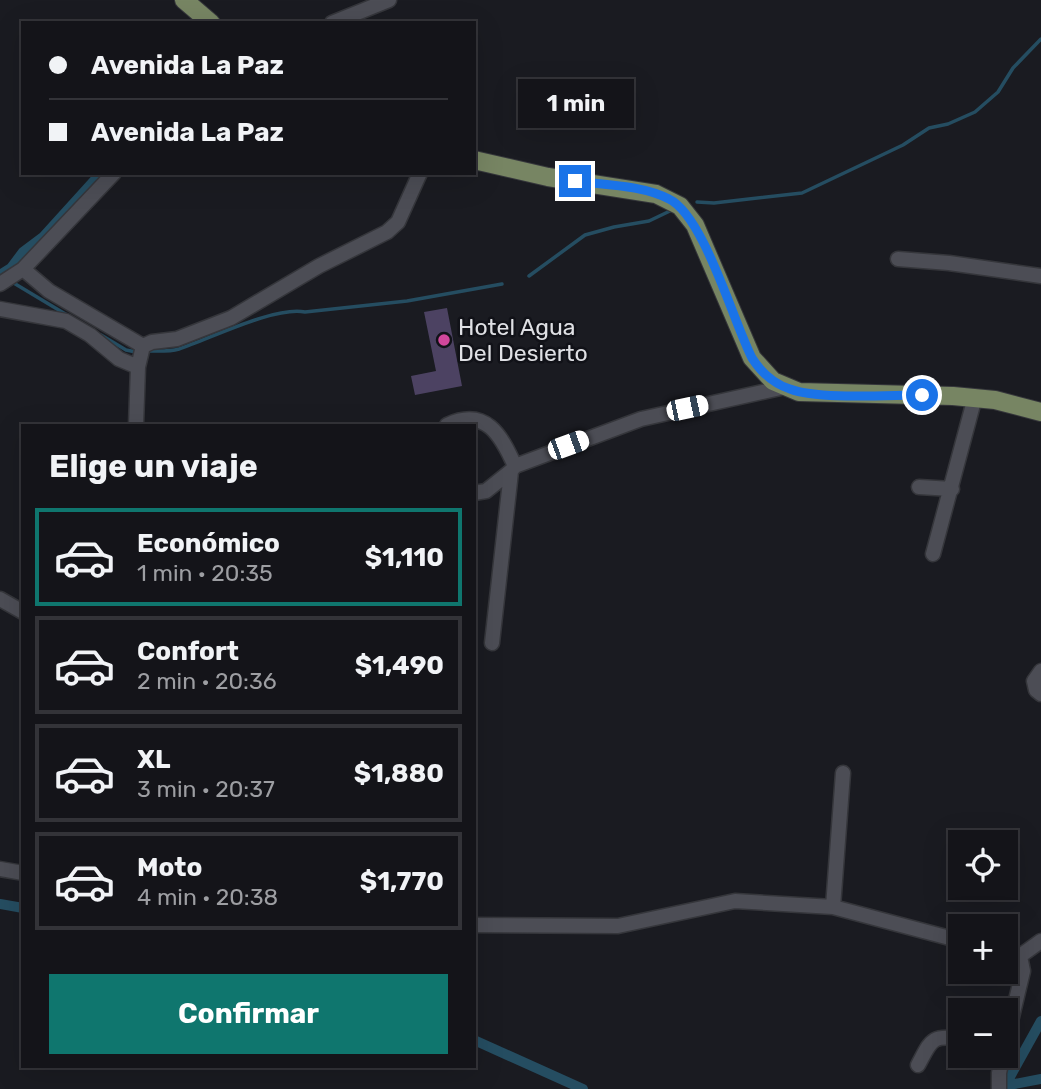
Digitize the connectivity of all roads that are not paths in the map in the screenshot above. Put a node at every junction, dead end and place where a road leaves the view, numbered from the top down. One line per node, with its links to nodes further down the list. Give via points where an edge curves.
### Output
1 (184, 0): 3 (main road)
2 (388, 0): 4 (street)
3 (209, 21)
4 (337, 21)
5 (476, 160): 15 (main road, via 673,200 695,225 752,358 766,375)
6 (112, 175): 9 (street)
7 (419, 175): 13 (street, via 398,222 387,233 204,331)
8 (898, 259): 10 (street)
9 (23, 269): 11 (street); 13 (street, via 49,290)
10 (1041, 276)
11 (0, 284)
12 (0, 309): 14 (street, via 66,321)
13 (143, 346): 14 (street)
14 (138, 368): 18 (street)
15 (785, 387): 16 (main road, via 812,394); 20 (street, via 641,419)
16 (975, 397): 17 (main road); 22 (street)
17 (1041, 412)
18 (136, 424)
19 (450, 424): 20 (street, via 480,420 494,428)
20 (513, 468): 23 (street, via 486,491); 27 (street)
21 (919, 488): 22 (street)
22 (951, 489): 24 (street)
23 (476, 493)
24 (933, 554)
25 (0, 599): 26 (street)
26 (21, 611)
27 (492, 643)
28 (1041, 671): 29 (street, via 1034,681)
29 (1041, 694)
30 (843, 773): 33 (street)
31 (0, 869): 32 (street)
32 (21, 873)
33 (833, 907): 34 (street, via 735,901 618,926); 35 (street)
34 (476, 925)
35 (948, 938)
36 (1041, 941): 37 (street)
37 (1018, 952)
38 (1018, 962): 39 (street, via 1023,971)
39 (1017, 998)
40 (948, 1037): 41 (street, via 930,1042)
41 (918, 1065)
42 (1000, 1068): 43 (street)
43 (999, 1089)

